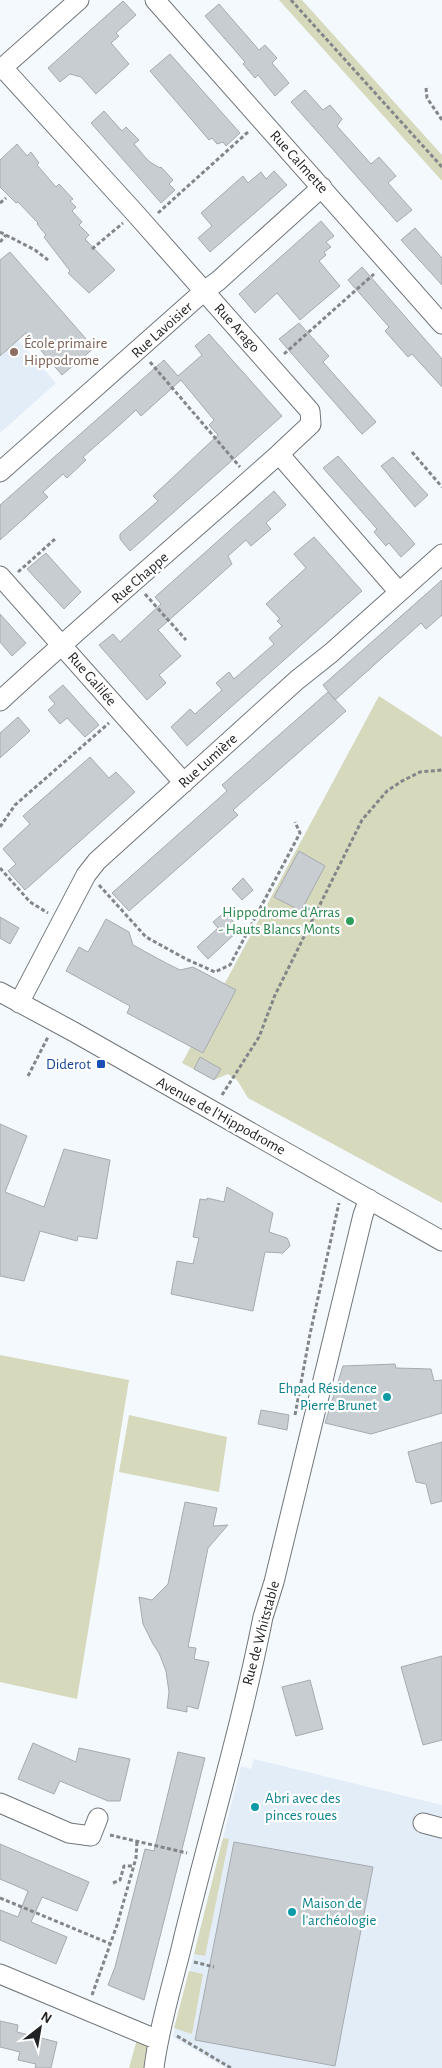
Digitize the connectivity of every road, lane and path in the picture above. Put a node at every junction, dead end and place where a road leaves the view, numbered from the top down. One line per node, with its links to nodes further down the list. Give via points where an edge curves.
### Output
1 (79, 0): 4 (street)
2 (155, 0): 7 (street, Rue Calmette)
3 (290, 0): 8 (path)
4 (1, 69): 12 (street, Rue Arago)
5 (426, 88): 6 (path, via 427,98)
6 (442, 120)
7 (262, 121): 9 (street, Rue Calmette); 12 (path)
8 (442, 167)
9 (322, 187): 18 (street, Rue Calmette); 19 (street, Rue Lavoisier)
10 (6, 198): 11 (path)
11 (0, 203)
12 (140, 219): 16 (path); 19 (street, Rue Arago)
13 (0, 232): 14 (path)
14 (6, 235): 15 (path); 17 (path)
15 (0, 242)
16 (92, 249)
17 (48, 260)
18 (388, 262): 20 (street, Rue Calmette); 22 (path)
19 (204, 292): 21 (street, Rue Lavoisier); 22 (street, Rue Arago)
20 (442, 324)
21 (139, 351): 25 (street, Rue Lavoisier); 26 (path)
22 (270, 366): 24 (street, Rue Arago, via 310,411 311,424)
23 (412, 452): 27 (path)
24 (279, 454): 26 (street, Rue Chappe); 32 (street)
25 (0, 472)
26 (251, 479): 31 (street, Rue Chappe)
27 (442, 487)
28 (55, 539): 30 (path)
29 (442, 554): 32 (street, Rue Lumière)
30 (3, 579): 34 (street, Rue Galilée)
31 (135, 582): 33 (path); 34 (street, Rue Chappe)
32 (399, 592): 38 (street, Rue Lumière)
33 (186, 640)
34 (61, 645): 35 (street, Rue Chappe); 36 (street, Rue Galilée)
35 (0, 701)
36 (121, 713): 38 (street, Rue Galilée); 40 (path, via 15,805)
37 (442, 770): 48 (path, via 420,772 402,781 387,791 362,820 275,995 259,1037)
38 (184, 782): 42 (street, Rue Lumière)
39 (295, 822): 42 (path, via 300,833 230,965 215,972 146,937)
40 (0, 827)
41 (0, 868): 43 (path, via 30,902 52,916)
42 (86, 874): 43 (street, Rue Lumière)
43 (64, 916): 45 (street, Rue Lumière)
44 (0, 992): 45 (street, Avenue de l'Hippodrome)
45 (19, 1003): 48 (street, Avenue de l'Hippodrome)
46 (38, 1057): 47 (path)
47 (28, 1076)
48 (212, 1110): 49 (street, Avenue de l'Hippodrome)
49 (370, 1199): 50 (street, Avenue de l'Hippodrome); 64 (street, Rue de Whitstable, via 363,1215)
50 (442, 1241)
51 (0, 1803): 55 (street, via 69,1833)
52 (98, 1818): 55 (street)
53 (423, 1823): 54 (street)
54 (442, 1828)
55 (91, 1836): 56 (path, via 115,1835)
56 (137, 1840): 57 (path); 58 (path)
57 (187, 1853)
58 (133, 1866): 59 (path, via 124,1866 120,1880); 61 (path)
59 (113, 1883)
60 (0, 1898): 61 (path)
61 (110, 1944): 63 (path)
62 (0, 1974): 63 (street)
63 (86, 2010): 64 (street)
64 (159, 2034): 65 (street, Rue de Whitstable); 66 (path)
65 (154, 2068)
66 (231, 2068)

